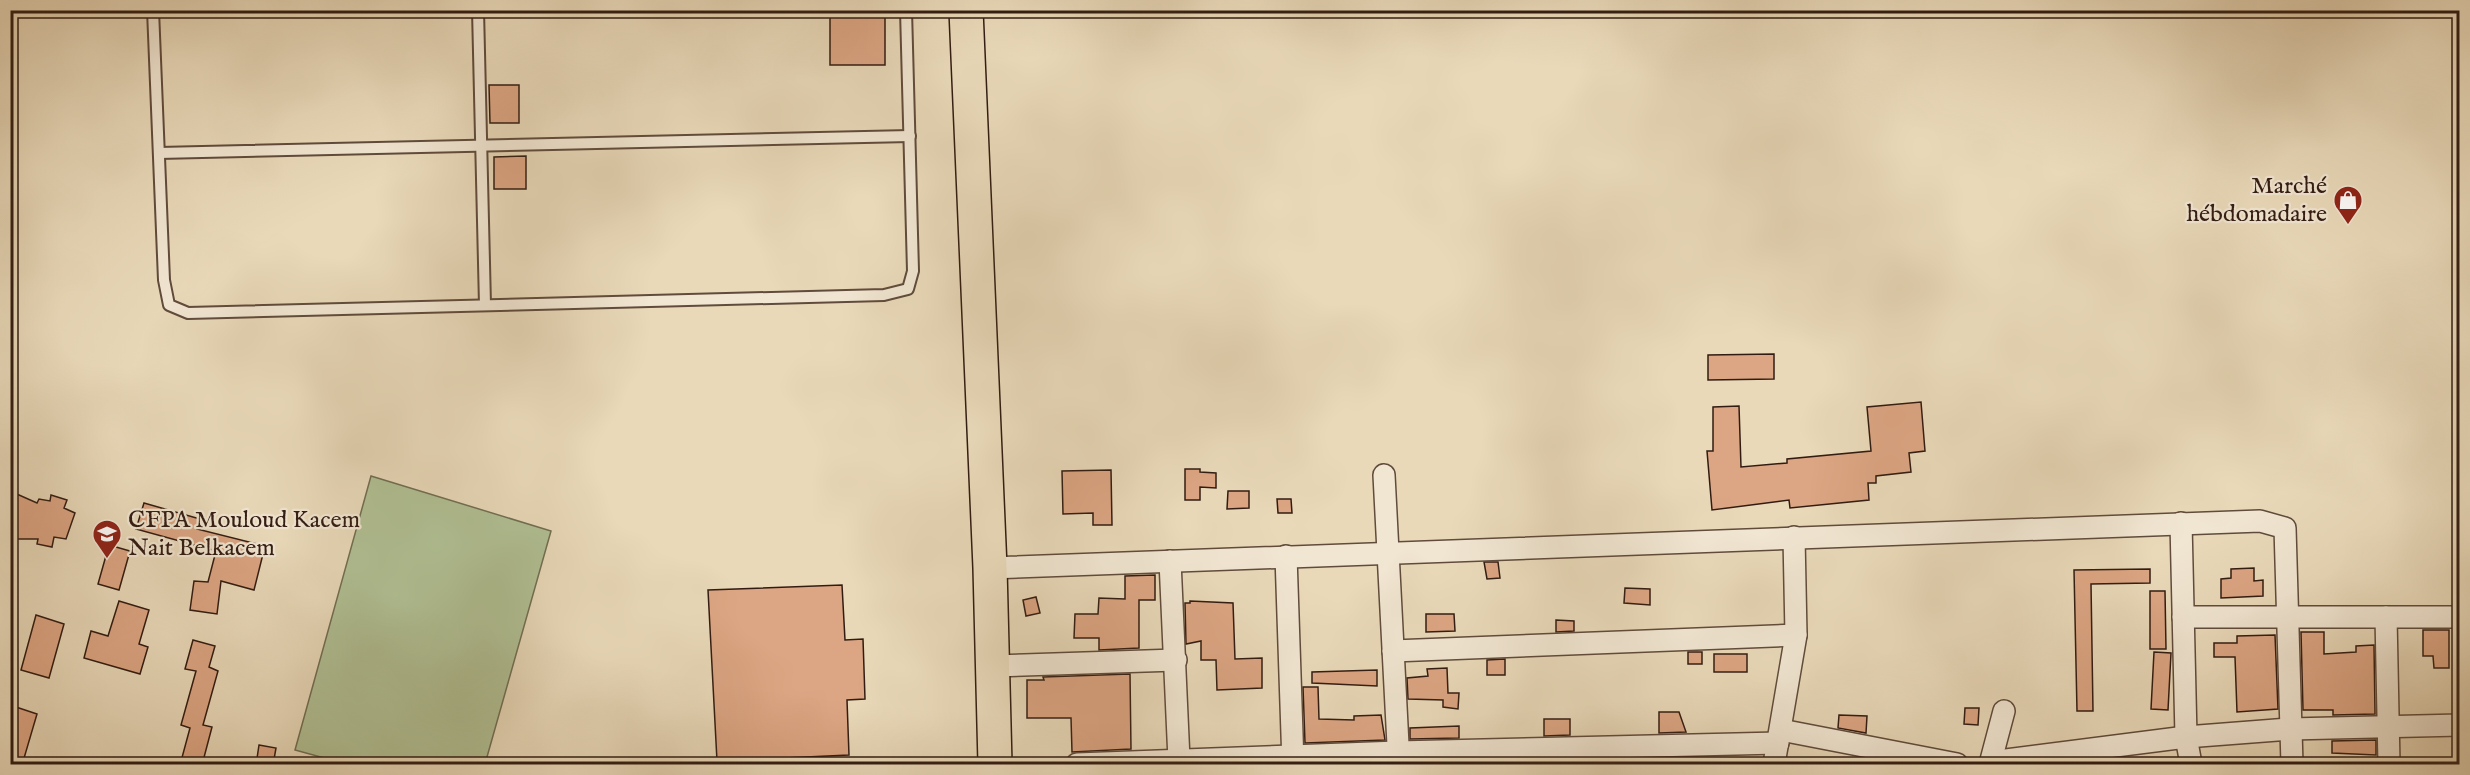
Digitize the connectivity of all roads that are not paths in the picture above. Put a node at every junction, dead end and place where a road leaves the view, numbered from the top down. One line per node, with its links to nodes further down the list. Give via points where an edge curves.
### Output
1 (153, 10): 9 (lane)
2 (472, 10): 6 (lane)
3 (478, 10): 6 (lane)
4 (906, 10): 7 (lane)
5 (966, 10): 17 (main road)
6 (477, 22): 8 (lane)
7 (909, 136): 8 (lane); 10 (lane, via 913,271 908,289 884,295)
8 (480, 148): 9 (lane); 10 (lane)
9 (159, 153): 10 (lane, via 164,280 169,305 188,313)
10 (485, 305)
11 (1384, 475): 14 (street)
12 (2181, 523): 13 (street); 18 (street, via 2260,521 2285,528); 19 (street)
13 (1794, 537): 14 (street); 22 (street)
14 (1388, 553): 15 (street); 23 (street)
15 (1286, 556): 16 (street); 34 (street)
16 (1170, 561): 17 (street); 24 (street)
17 (990, 568): 25 (main road)
18 (2287, 616): 19 (street); 20 (street); 29 (street)
19 (2183, 617): 31 (street)
20 (2386, 617): 21 (street); 27 (street)
21 (2460, 617)
22 (1796, 635): 23 (street); 30 (street)
23 (1393, 651): 32 (street)
24 (1176, 660): 25 (street); 33 (street)
25 (992, 666): 35 (main road)
26 (2004, 711): 39 (street)
27 (2389, 725): 28 (street); 29 (street); 43 (street)
28 (2460, 725)
29 (2290, 729): 31 (street); 42 (street)
30 (1779, 737): 32 (street); 37 (street); 38 (street)
31 (2186, 737): 40 (street, via 2006,760); 41 (street)
32 (1398, 758): 34 (street)
33 (1179, 760): 34 (street); 36 (street)
34 (1293, 760)
35 (994, 765)
36 (1077, 765)
37 (1774, 765)
38 (1957, 765)
39 (1990, 765)
40 (1999, 765)
41 (2191, 765)
42 (2292, 765)
43 (2389, 765)

